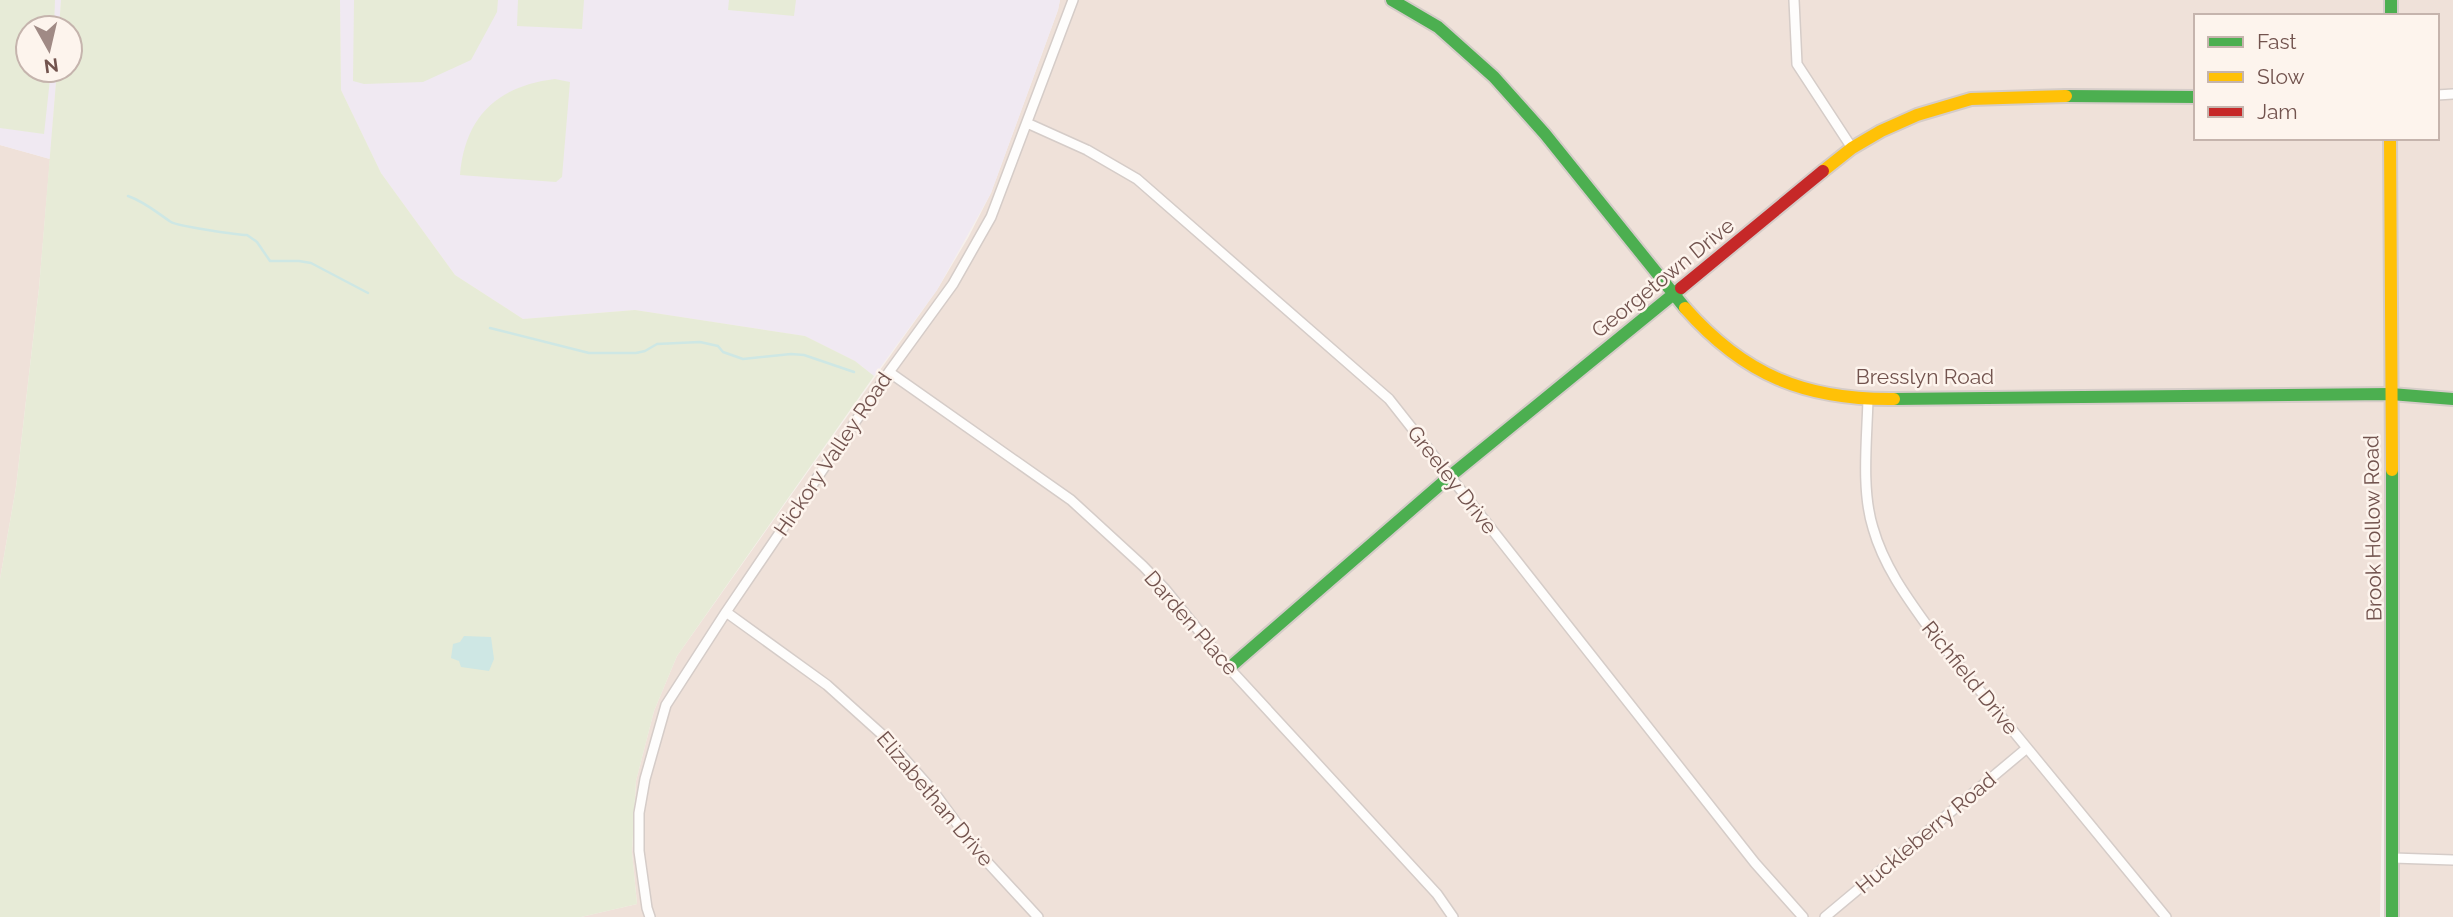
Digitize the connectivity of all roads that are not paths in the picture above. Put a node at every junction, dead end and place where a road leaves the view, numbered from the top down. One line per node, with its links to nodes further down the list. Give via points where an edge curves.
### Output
1 (1073, 0): 5 (street, Hickory Valley Road)
2 (1392, 0): 8 (street, Bresslyn Road, via 1436,25 1488,71)
3 (1794, 0): 7 (street, via 1797,64)
4 (2194, 97): 7 (street, Georgetown Drive, via 1971,99 1917,115)
5 (1027, 122): 9 (street, Hickory Valley Road, via 991,217 953,284); 13 (street, Greeley Drive, via 1137,178 1389,399)
6 (2390, 140): 10 (street, Brook Hollow Road)
7 (1852, 148): 8 (street, Georgetown Drive)
8 (1673, 293): 11 (street, Bresslyn Road, via 1712,338 1771,377 1802,388); 13 (street, Georgetown Drive)
9 (889, 372): 14 (street, Hickory Valley Road); 15 (street, Darden Place, via 1071,500 1165,589)
10 (2391, 394): 11 (street, Bresslyn Road); 12 (street, Bresslyn Road); 17 (street, Brook Hollow Road)
11 (1868, 399): 16 (street, Richfield Drive, via 1867,495 1883,556 1931,631)
12 (2453, 399)
13 (1449, 477): 15 (street, Georgetown Drive); 22 (street, Greeley Drive, via 1755,863)
14 (726, 612): 19 (street, Hickory Valley Road, via 666,705 645,779 639,851); 20 (street, Elizabethan Drive, via 827,685 887,739 978,852)
15 (1229, 668): 21 (street, Darden Place)
16 (2027, 748): 23 (street, Huckleberry Road); 24 (street, Richfield Drive)
17 (2393, 858): 18 (street); 25 (street, Brook Hollow Road)
18 (2453, 860)
19 (650, 917)
20 (1038, 917)
21 (1453, 917)
22 (1803, 917)
23 (1825, 917)
24 (2166, 917)
25 (2392, 917)

